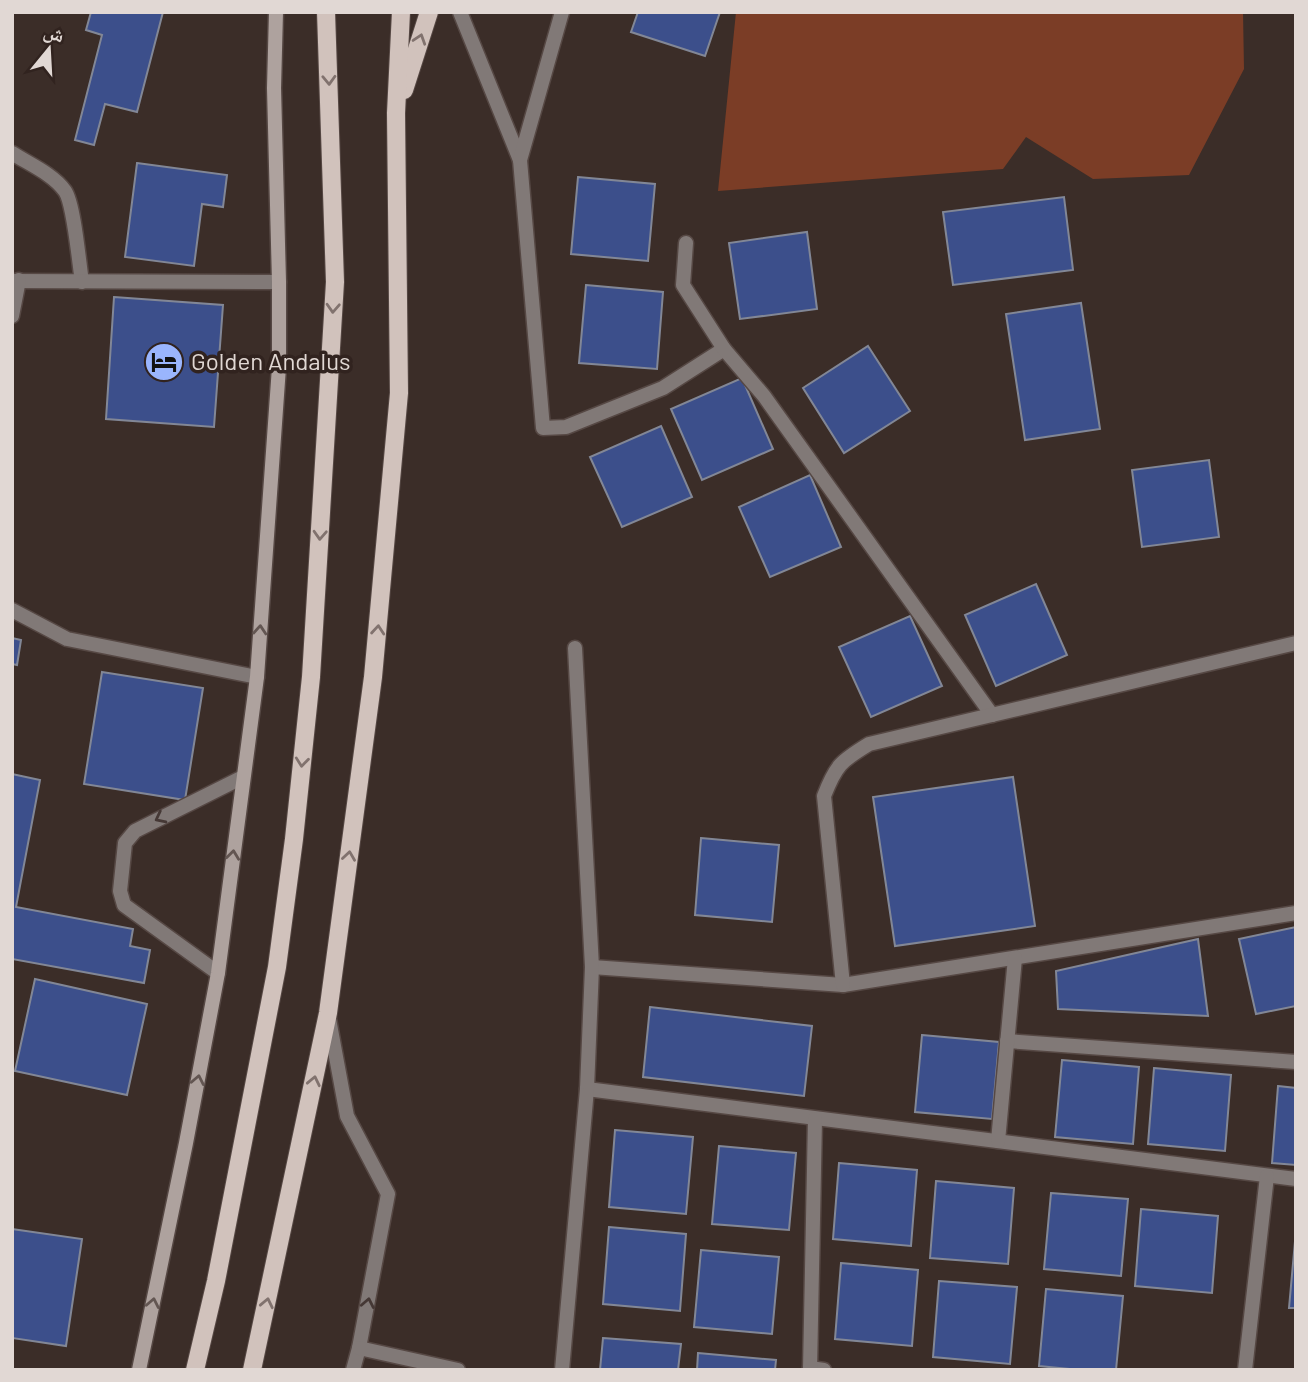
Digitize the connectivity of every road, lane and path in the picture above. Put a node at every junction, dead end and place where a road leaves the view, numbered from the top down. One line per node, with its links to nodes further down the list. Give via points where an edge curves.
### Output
1 (276, 12): 13 (street)
2 (326, 12): 38 (main road, one-way to 38, via 335,282 311,677 277,967)
3 (401, 12): 7 (main road)
4 (429, 12): 7 (main road, one-way to 4)
5 (460, 12): 9 (street)
6 (562, 12): 9 (street)
7 (396, 113): 27 (main road, one-way to 7, via 373,677 399,393)
8 (12, 153): 12 (street, via 66,193)
9 (520, 160): 15 (street, via 543,428 566,427 663,388)
10 (686, 243): 15 (street, via 683,285)
11 (15, 281): 12 (street); 14 (street)
12 (82, 282): 13 (street)
13 (279, 282): 19 (street, one-way to 13, via 279,367)
14 (12, 316)
15 (724, 349): 20 (street, via 764,396)
16 (12, 610): 19 (street, via 67,639)
17 (1296, 643): 20 (street)
18 (575, 648): 24 (street)
19 (257, 677): 21 (street)
20 (992, 715): 26 (street, via 869,744 845,758 832,775 824,796)
21 (243, 777): 25 (street, one-way to 21); 25 (street, one-way to 25, via 135,831 125,843 120,891 124,905)
22 (1296, 913): 23 (street)
23 (1015, 958): 26 (street); 28 (street)
24 (592, 967): 26 (street); 30 (street)
25 (218, 973): 37 (street, one-way to 25)
26 (843, 985)
27 (328, 1013): 35 (street, one-way to 27, via 388,1194 347,1116); 39 (main road, one-way to 27)
28 (1007, 1041): 29 (street); 32 (street)
29 (1296, 1062)
30 (587, 1089): 31 (street); 42 (street)
31 (815, 1119): 32 (street); 36 (street)
32 (998, 1141): 33 (street)
33 (1267, 1175): 34 (street); 43 (street)
34 (1296, 1179)
35 (359, 1348): 40 (street); 41 (street)
36 (815, 1369)
37 (139, 1370)
38 (195, 1370)
39 (252, 1370)
40 (353, 1370)
41 (458, 1370)
42 (562, 1370)
43 (1245, 1370)

